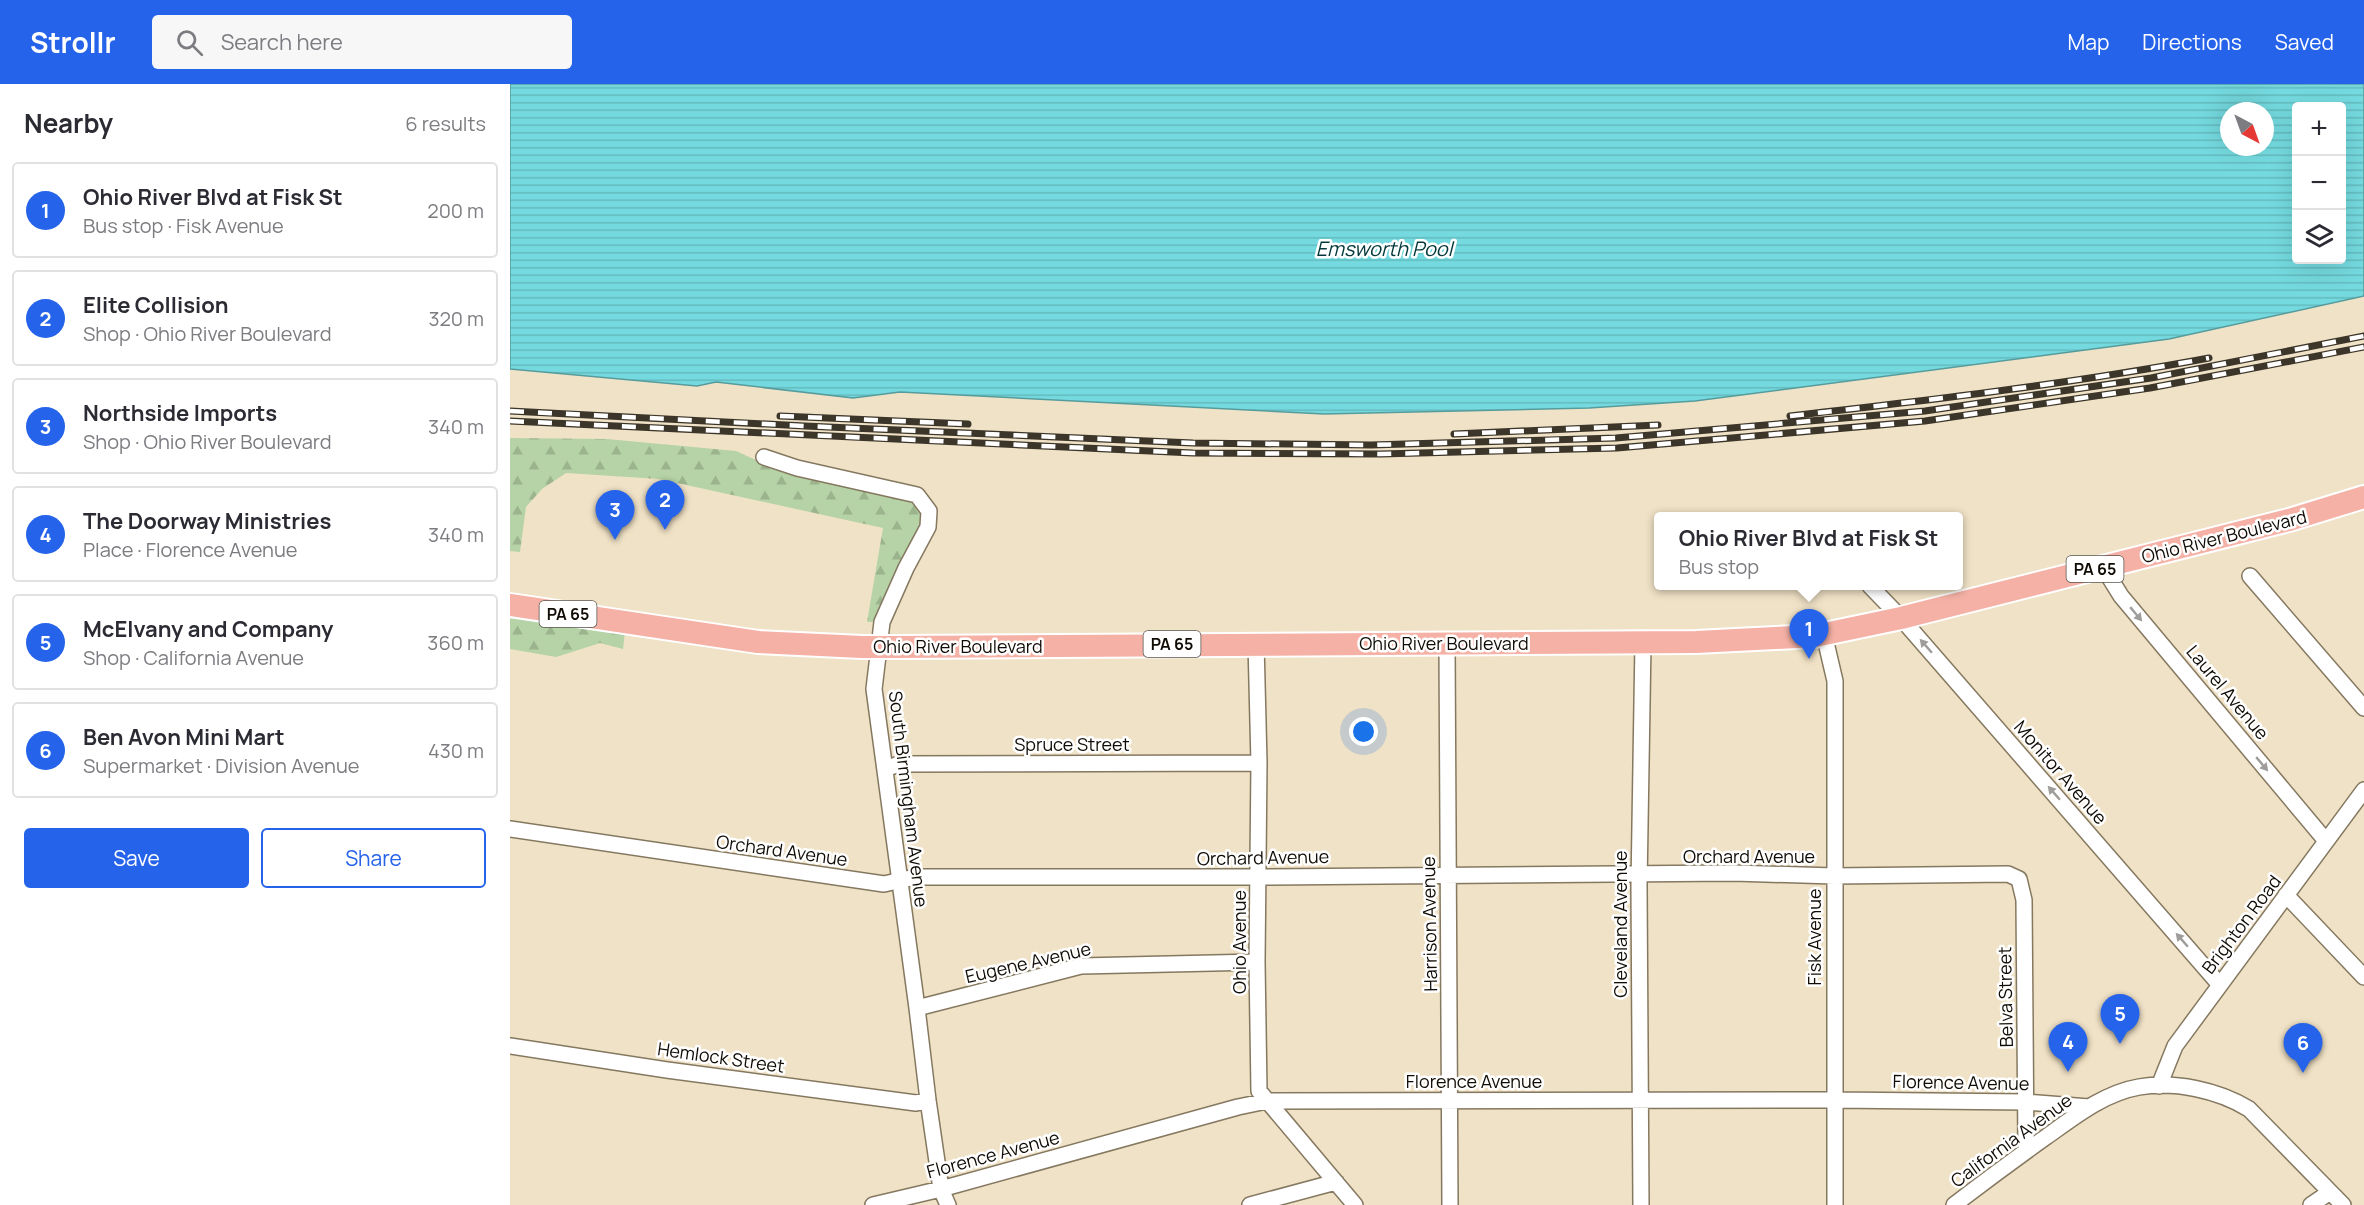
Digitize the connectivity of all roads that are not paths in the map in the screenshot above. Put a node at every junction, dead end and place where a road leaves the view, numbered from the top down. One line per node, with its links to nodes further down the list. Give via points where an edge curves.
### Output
1 (764, 457): 14 (street, South Birmingham Avenue, via 917,495 929,511 928,527 882,622 874,689)
2 (2364, 498): 3 (highway, Ohio River Boulevard / PA 65)
3 (2103, 567): 7 (highway, Ohio River Boulevard / PA 65); 17 (street, Laurel Avenue, one-way to 17, via 2121,596)
4 (2250, 576): 12 (street)
5 (1875, 590): 7 (street, Monitor Avenue)
6 (510, 605): 10 (highway, Ohio River Boulevard / PA 65, bridge, via 758,642 862,647)
7 (1901, 618): 8 (highway, Ohio River Boulevard / PA 65); 27 (street, Monitor Avenue, one-way to 7)
8 (1824, 634): 9 (highway, Ohio River Boulevard / PA 65); 20 (street, Fisk Avenue, via 1835,681)
9 (1642, 642): 11 (highway, Ohio River Boulevard / PA 65); 19 (street, Cleveland Avenue)
10 (1256, 643): 11 (highway, Ohio River Boulevard / PA 65); 13 (street, Ohio Avenue)
11 (1448, 643): 18 (street, Harrison Avenue)
12 (2364, 708)
13 (1259, 763): 14 (street, Spruce Street, via 899,764); 21 (street, Ohio Avenue)
14 (885, 769): 23 (street, South Birmingham Avenue)
15 (2364, 790): 17 (street, Brighton Road)
16 (510, 829): 23 (street, Orchard Avenue, via 884,884)
17 (2326, 841): 24 (street, Brighton Road)
18 (1448, 875): 19 (street, Orchard Avenue); 21 (street, Orchard Avenue); 35 (street, Harrison Avenue)
19 (1639, 875): 20 (street, Orchard Avenue); 34 (street, Cleveland Avenue)
20 (1834, 876): 22 (street, Orchard Avenue, via 2008,873); 32 (street, Fisk Avenue)
21 (1258, 878): 23 (street, Orchard Avenue, via 915,877); 25 (street, Ohio Avenue)
22 (2019, 879): 36 (street, Belva Street, via 2024,900)
23 (900, 881): 28 (street, South Birmingham Avenue)
24 (2286, 895): 26 (street); 27 (street, Brighton Road)
25 (1257, 962): 28 (street, Eugene Avenue, via 1081,966); 33 (street, Ohio Avenue, via 1259,1091)
26 (2364, 977)
27 (2220, 985): 30 (street, Brighton Road, via 2175,1046)
28 (917, 1008): 31 (street, South Birmingham Avenue)
29 (510, 1046): 31 (street, Hemlock Street, via 916,1103)
30 (2159, 1086): 37 (street, California Avenue, via 2137,1087); 41 (street, California Avenue, via 2191,1088 2243,1106 2265,1123)
31 (928, 1100): 40 (street, South Birmingham Avenue)
32 (1834, 1100): 34 (street, Florence Avenue); 36 (street, Florence Avenue); 48 (street, Fisk Avenue)
33 (1267, 1101): 35 (street, Florence Avenue); 39 (street, Ohio Avenue); 40 (street, Florence Avenue)
34 (1640, 1101): 35 (street, Florence Avenue); 47 (street, Cleveland Avenue)
35 (1450, 1102): 46 (street, Harrison Avenue)
36 (2026, 1102): 37 (street, Florence Avenue); 38 (street, Belva Street)
37 (2089, 1107): 38 (street, California Avenue)
38 (2026, 1151): 49 (street, California Avenue)
39 (1336, 1182): 44 (street); 45 (street, Ohio Avenue)
40 (941, 1189): 42 (street, Florence Avenue); 43 (street, South Birmingham Avenue)
41 (2330, 1192): 50 (street); 51 (street, California Avenue)
42 (873, 1205)
43 (948, 1205)
44 (1250, 1205)
45 (1355, 1205)
46 (1450, 1205)
47 (1641, 1205)
48 (1835, 1205)
49 (1954, 1205)
50 (2311, 1205)
51 (2343, 1205)

